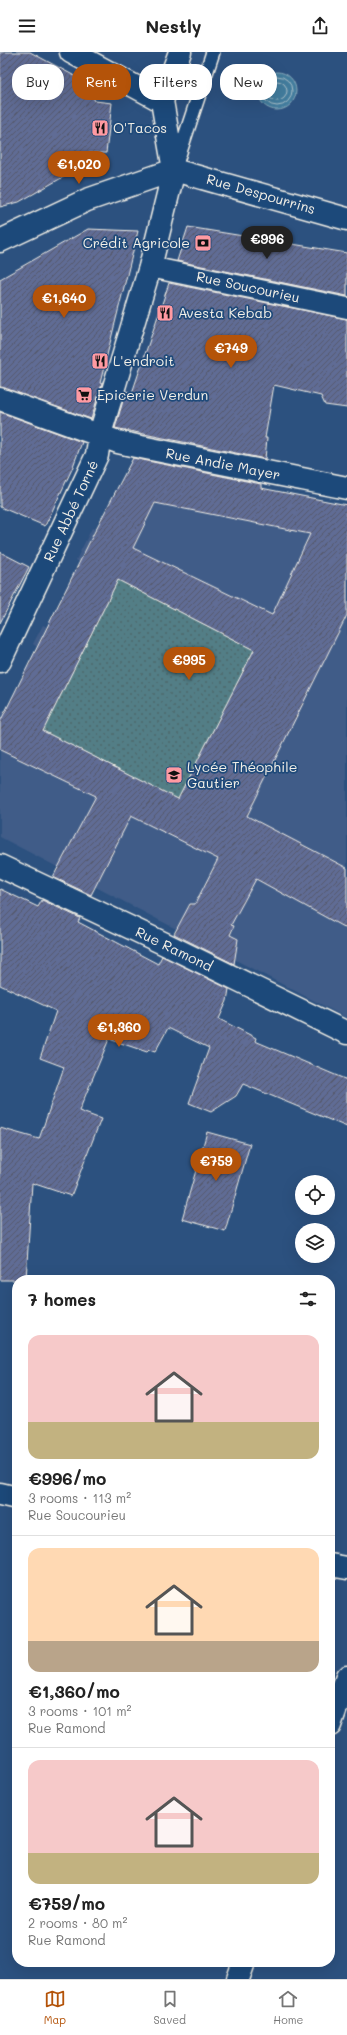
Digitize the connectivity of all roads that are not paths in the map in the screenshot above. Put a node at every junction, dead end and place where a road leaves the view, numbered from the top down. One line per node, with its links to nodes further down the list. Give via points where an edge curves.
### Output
1 (70, 52): 4 (street)
2 (180, 52): 4 (street)
3 (213, 52): 5 (lane)
4 (162, 101): 5 (street)
5 (174, 170): 6 (street, Rue Despourrins); 7 (street, via 87,200); 8 (street, Rue Abbé Torné)
6 (347, 219)
7 (0, 241)
8 (150, 266): 9 (street, Rue Soucourieu); 11 (street, Rue Abbé Torné)
9 (347, 308)
10 (0, 399): 11 (street, Rue Andie Mayer)
11 (100, 434): 12 (street, Rue Andie Mayer, via 136,446); 13 (street, Rue Abbé Torné, via 97,456)
12 (347, 488)
13 (0, 661)
14 (0, 866): 15 (street, Rue Ramond)
15 (347, 1033)
16 (0, 1494): 17 (street)
17 (12, 1497)
18 (335, 1566): 19 (street)
19 (347, 1568)
20 (347, 1677): 21 (street)
21 (335, 1711)
22 (242, 1967): 23 (street)
23 (238, 1979)

